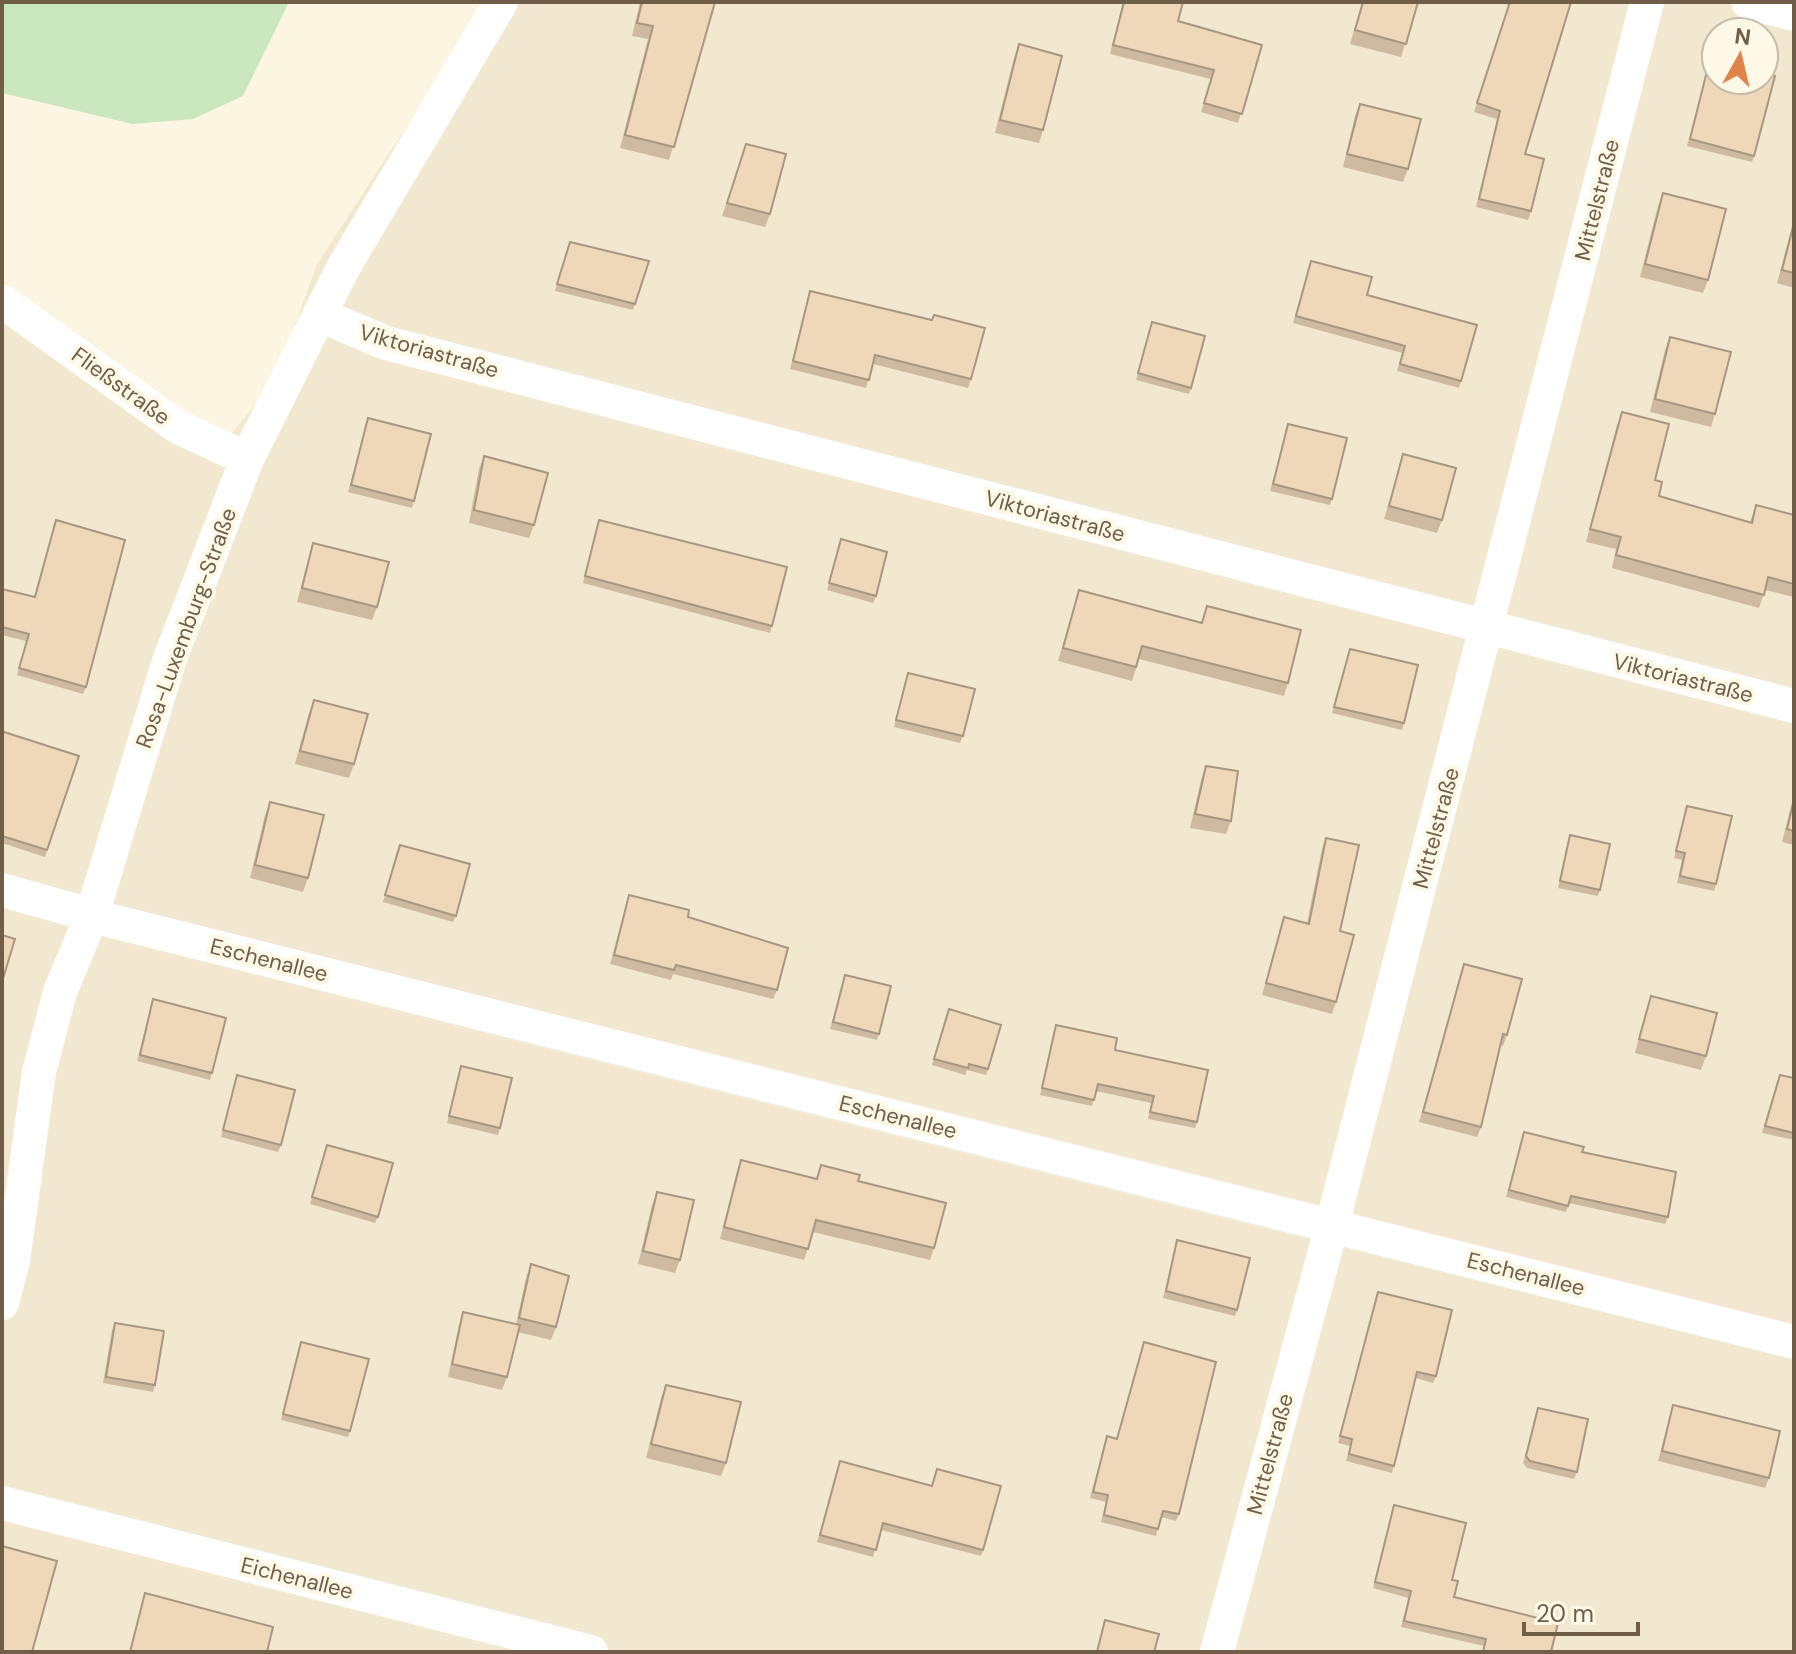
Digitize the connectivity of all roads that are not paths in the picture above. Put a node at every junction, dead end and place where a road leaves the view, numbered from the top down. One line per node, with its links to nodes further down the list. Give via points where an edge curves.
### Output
1 (501, 2): 6 (street, Rosa-Luxemburg-Straße)
2 (1647, 2): 8 (street, Mittelstraße)
3 (1748, 2): 4 (street)
4 (1794, 14)
5 (2, 301): 7 (street, Fließstraße, via 178,427)
6 (320, 315): 7 (street, Rosa-Luxemburg-Straße); 8 (street, Viktoriastraße, via 386,343)
7 (247, 459): 11 (street, Rosa-Luxemburg-Straße, via 169,661)
8 (1488, 628): 9 (street, Viktoriastraße); 12 (street, Mittelstraße)
9 (1794, 706)
10 (2, 890): 11 (street, Eschenallee)
11 (92, 915): 12 (street, Eschenallee); 13 (street, Rosa-Luxemburg-Straße, via 60,992 39,1072 13,1261)
12 (1332, 1225): 14 (street, Eschenallee); 17 (street, Mittelstraße)
13 (2, 1303)
14 (1794, 1342)
15 (2, 1503): 16 (street, Eichenallee)
16 (591, 1652)
17 (1217, 1652)

